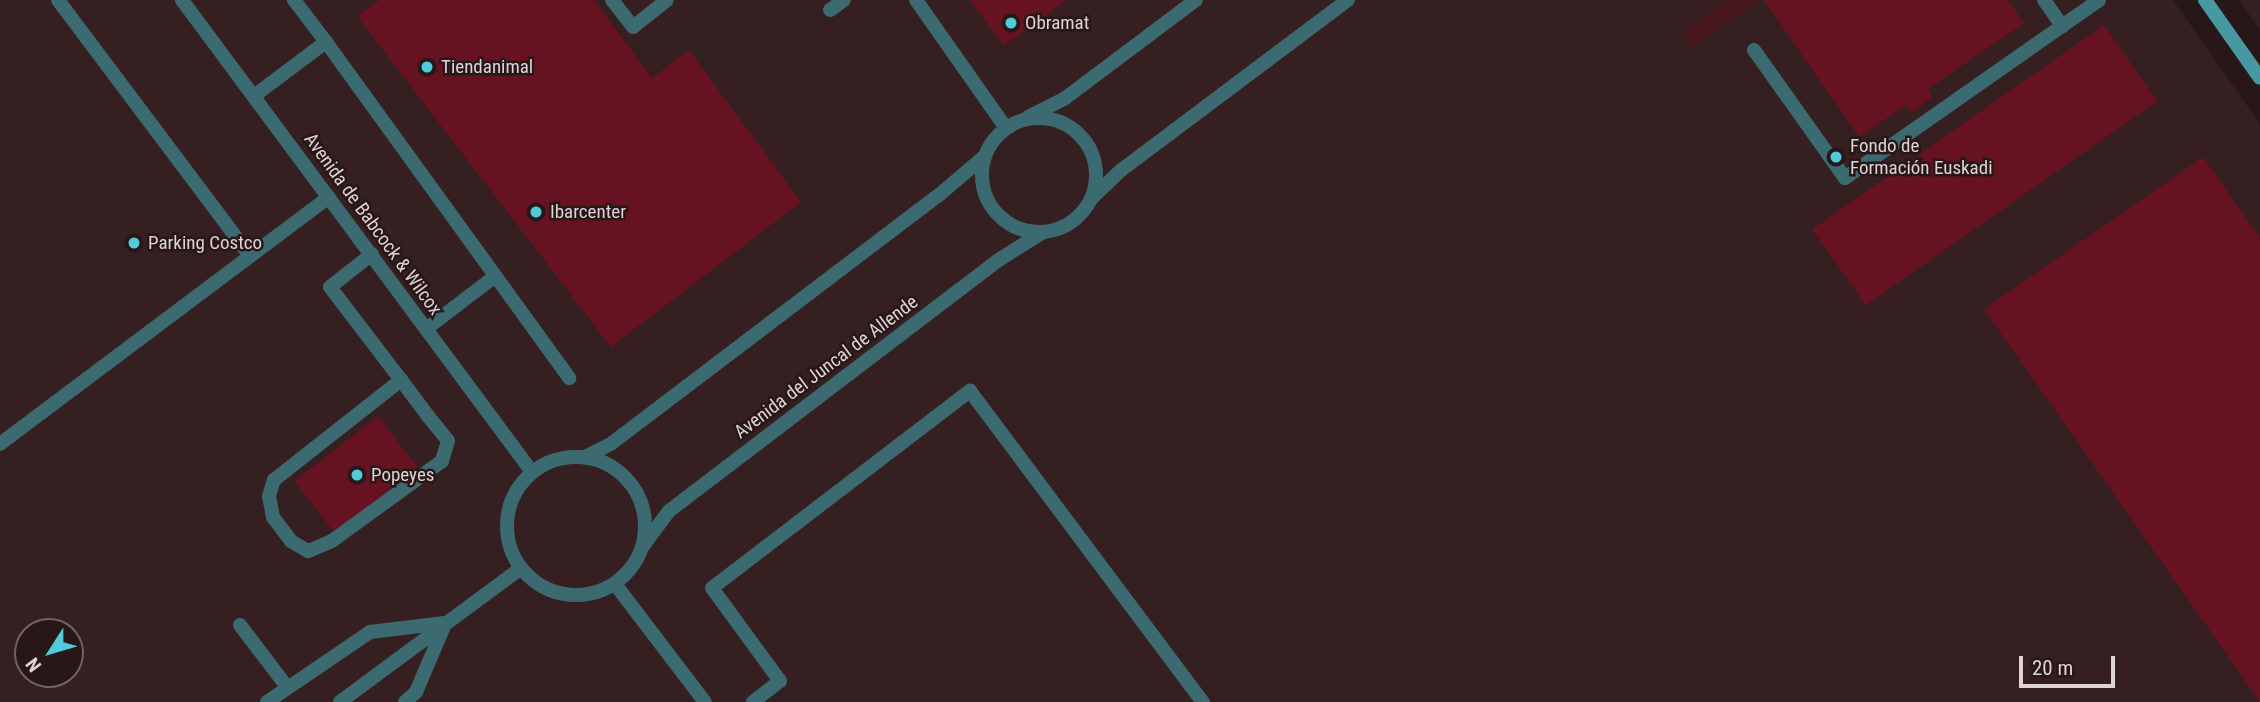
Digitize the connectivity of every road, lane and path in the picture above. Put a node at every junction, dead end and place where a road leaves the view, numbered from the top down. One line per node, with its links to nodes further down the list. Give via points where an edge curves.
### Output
1 (58, 0): 26 (street)
2 (182, 0): 18 (street, Avenida de Babcock & Wilcox)
3 (294, 0): 15 (street)
4 (612, 0): 5 (street, via 632,27)
5 (667, 0)
6 (844, 0): 13 (street)
7 (916, 0): 20 (street)
8 (1196, 0): 19 (street, via 1064,99)
9 (1348, 0): 23 (street, via 1120,171)
10 (2043, 0): 14 (street)
11 (2099, 0): 14 (street)
12 (2205, 0): 17 (street)
13 (830, 10)
14 (2062, 26): 16 (street, via 1844,178)
15 (326, 42): 18 (street); 27 (street)
16 (1754, 50)
17 (2260, 78)
18 (254, 96): 22 (street, Avenida de Babcock & Wilcox)
19 (1022, 120): 20 (street); 23 (street, via 1058,121 1086,143 1095,171)
20 (1006, 128): 21 (street)
21 (985, 156): 24 (street, via 981,174 991,208 1023,231); 32 (street, via 623,434)
22 (329, 197): 25 (street, Avenida de Babcock & Wilcox); 26 (street)
23 (1090, 200): 24 (street, via 1063,228)
24 (1043, 232): 34 (street, Avenida del Juncal de Allende, via 997,261 669,511)
25 (372, 254): 28 (street, Avenida de Babcock & Wilcox); 30 (street, via 330,288)
26 (250, 256): 31 (street)
27 (494, 277): 28 (street); 29 (street)
28 (426, 329): 33 (street, Avenida de Babcock & Wilcox)
29 (569, 378)
30 (401, 380): 30 (street, via 274,480 269,496 273,517 291,541 308,551 332,541 442,461 448,441)
31 (0, 444)
32 (585, 457): 33 (street, via 566,457); 34 (street, via 607,464 627,479 640,499 645,522)
33 (532, 472): 35 (street, via 517,488 506,528)
34 (643, 546): 36 (street, via 632,568)
35 (521, 568): 36 (street, via 536,583 576,596); 37 (street)
36 (615, 584): 43 (street)
37 (445, 622): 39 (street, via 370,632); 41 (street); 42 (street, via 416,692)
38 (240, 625): 39 (street)
39 (287, 687): 40 (street)
40 (267, 702)
41 (340, 702)
42 (405, 702)
43 (705, 702)
44 (753, 702): 45 (street, via 780,681 712,587 970,391)
45 (1203, 702)

